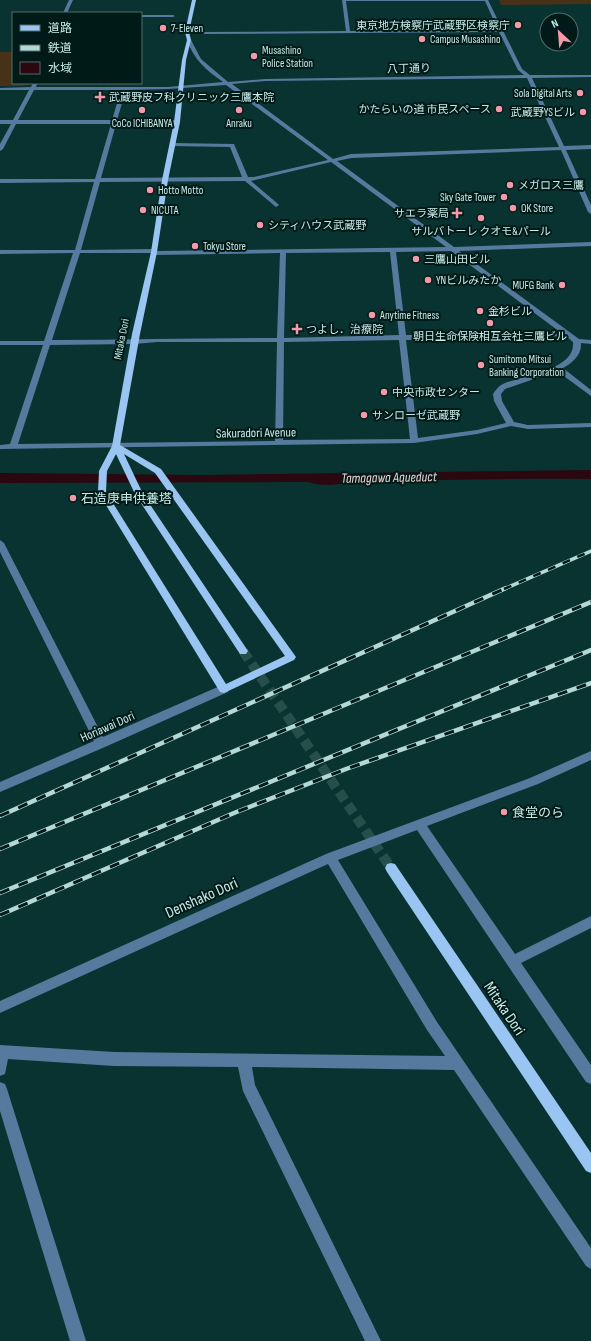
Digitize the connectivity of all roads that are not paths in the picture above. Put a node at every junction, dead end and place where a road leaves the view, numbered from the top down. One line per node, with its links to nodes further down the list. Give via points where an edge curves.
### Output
1 (71, 0): 5 (street)
2 (194, 0): 11 (main road, Mitaka Dori, via 187,32)
3 (344, 0): 4 (street); 9 (street)
4 (486, 0): 8 (street)
5 (65, 12)
6 (142, 16): 7 (street)
7 (174, 16)
8 (500, 31): 9 (street); 12 (street, via 520,70)
9 (348, 32): 10 (street)
10 (202, 33)
11 (189, 40): 14 (street, via 193,54); 16 (main road, Mitaka Dori)
12 (528, 76): 13 (street, 八丁通り); 14 (street, 八丁通り, via 265,80); 26 (street)
13 (591, 76)
14 (227, 83): 16 (street, 八丁通り); 28 (street)
15 (34, 84): 19 (street)
16 (182, 87): 17 (street, 八丁通り); 23 (main road, Mitaka Dori)
17 (124, 88): 19 (street, 八丁通り); 22 (street)
18 (0, 89): 19 (street, 八丁通り)
19 (32, 89): 21 (street)
20 (0, 122): 21 (street)
21 (14, 122): 22 (street); 27 (street)
22 (114, 122): 23 (street); 30 (street)
23 (178, 122): 24 (main road, Mitaka Dori)
24 (173, 145): 29 (street, via 232,145); 31 (main road, Mitaka Dori)
25 (591, 146): 26 (street)
26 (562, 147): 28 (street, via 351,156); 34 (street)
27 (0, 149)
28 (334, 160): 29 (street); 37 (street)
29 (246, 179): 31 (street); 33 (street)
30 (96, 180): 31 (street); 32 (street); 40 (street)
31 (165, 180): 41 (main road, Mitaka Dori)
32 (0, 181)
33 (276, 205)
34 (591, 212)
35 (591, 244): 37 (street)
36 (394, 249): 37 (street); 38 (street); 43 (street)
37 (454, 249): 42 (street)
38 (283, 250): 41 (street); 44 (street)
39 (0, 252): 40 (street)
40 (77, 252): 41 (street); 49 (street)
41 (154, 252): 46 (main road, Mitaka Dori)
42 (569, 334): 43 (street); 45 (street)
43 (403, 337): 44 (street); 54 (street)
44 (280, 340): 46 (street); 55 (street)
45 (577, 341): 47 (street); 50 (street, via 577,350 569,362)
46 (134, 342): 49 (street); 56 (main road, Mitaka Dori)
47 (591, 342)
48 (0, 343): 49 (street)
49 (47, 343): 58 (street)
50 (558, 368): 51 (street); 52 (street, via 502,387 497,394 498,401)
51 (591, 394)
52 (511, 424): 53 (street, via 528,427); 54 (street, Sakuradori Avenue, via 477,432)
53 (591, 425)
54 (414, 441): 55 (street, Sakuradori Avenue)
55 (280, 444): 56 (street, Sakuradori Avenue)
56 (116, 446): 58 (street, Sakuradori Avenue); 60 (main road, via 139,494); 61 (main road, Mitaka Dori, via 103,471 102,492); 61 (main road, via 158,471 291,657)
57 (0, 447): 58 (street, Sakuradori Avenue)
58 (13, 447)
59 (0, 543): 62 (street)
60 (243, 651)
61 (224, 689): 62 (street, Horiawai Dori)
62 (101, 744): 64 (street, Horiawai Dori)
63 (591, 756): 65 (street, Denshako Dori, via 534,781)
64 (0, 787)
65 (419, 824): 66 (street, Denshako Dori); 69 (street)
66 (330, 858): 70 (street, Denshako Dori); 73 (street)
67 (391, 868): 77 (main road, Mitaka Dori)
68 (591, 922): 69 (street)
69 (513, 961): 75 (street)
70 (0, 1007)
71 (1, 1052): 72 (street, via 114,1059); 74 (street)
72 (244, 1060): 73 (street); 80 (street, via 248,1086)
73 (457, 1063): 78 (street)
74 (0, 1070)
75 (591, 1075)
76 (0, 1089): 79 (street)
77 (591, 1166)
78 (591, 1262)
79 (78, 1341)
80 (373, 1341)

